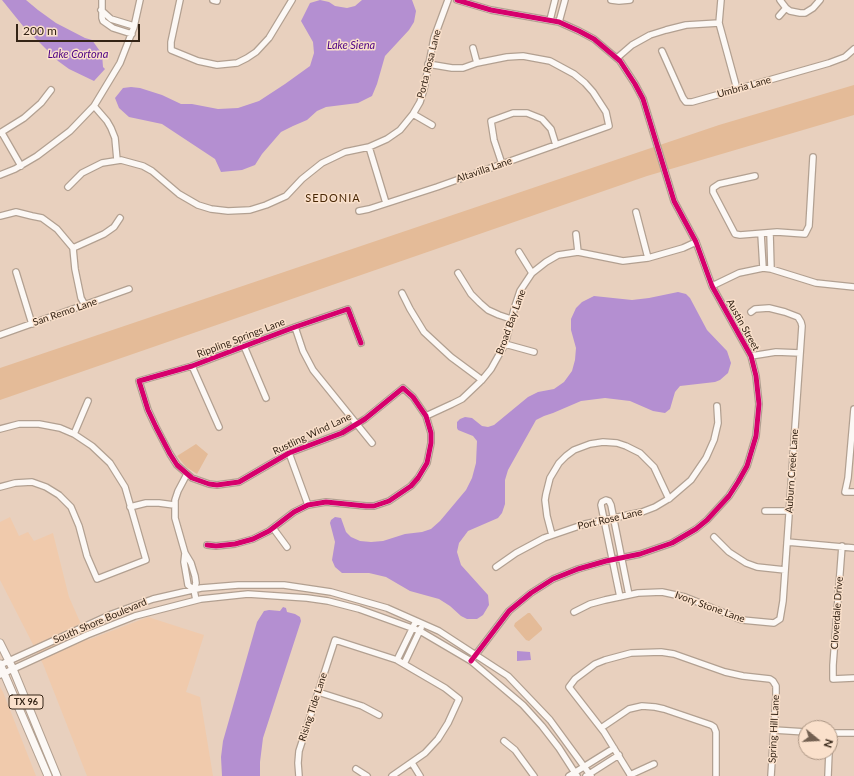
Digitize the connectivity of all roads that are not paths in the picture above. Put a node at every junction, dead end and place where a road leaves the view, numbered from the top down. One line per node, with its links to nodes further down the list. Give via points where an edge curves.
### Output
1 (102, 0): 15 (street)
2 (140, 0): 20 (street)
3 (180, 0): 4 (street, via 170,50 208,64 227,65 248,58 263,46)
4 (292, 0)
5 (448, 0): 27 (street, Porta Rosa Lane, via 434,38)
6 (457, 0): 17 (street, Austin Street, via 499,12)
7 (555, 0): 17 (street)
8 (565, 0): 18 (street)
9 (611, 0): 10 (street)
10 (630, 0)
11 (720, 0): 19 (street)
12 (780, 0): 14 (street)
13 (820, 0): 14 (street, via 805,13 796,13)
14 (786, 8): 16 (street)
15 (101, 10): 20 (street, via 111,18); 21 (street, via 102,18 107,25)
16 (779, 16)
17 (550, 20): 18 (street, Austin Street)
18 (559, 22): 25 (street, Austin Street, via 587,34)
19 (719, 23): 25 (street, via 686,25 666,30 632,45); 28 (street)
20 (134, 26): 21 (street)
21 (132, 34): 30 (street, via 120,63)
22 (474, 48): 26 (street)
23 (854, 49): 28 (street, Umbria Lane, via 845,57 829,63)
24 (662, 51): 28 (street, Umbria Lane, via 686,102)
25 (617, 58): 51 (street, Austin Street, via 636,84 643,99 674,201)
26 (476, 63): 27 (street, via 464,68); 34 (street, Altavilla Lane, via 523,56 550,61 585,83 606,112 609,126)
27 (428, 64): 31 (street, Porta Rosa Lane, via 424,89)
28 (737, 89)
29 (51, 90): 33 (street, via 30,113)
30 (94, 106): 37 (street, via 111,128 115,138); 39 (street, via 70,130)
31 (413, 114): 32 (street); 35 (street, Porta Rosa Lane, via 400,130)
32 (432, 125)
33 (1, 133): 39 (street)
34 (556, 145): 38 (street, Altavilla Lane); 38 (street, via 551,129 542,119 527,113 513,113 491,121)
35 (369, 147): 37 (street, Porta Rosa Lane, via 345,152 322,163 286,196 250,210 236,211 211,209 198,204 178,194 144,166); 43 (street)
36 (813, 157): 48 (street, via 809,226 805,234)
37 (117, 160): 42 (street, Porta Rosa Lane, via 102,163 82,173)
38 (502, 164): 43 (street, Altavilla Lane)
39 (21, 166): 40 (street)
40 (0, 175)
41 (755, 176): 50 (street, via 719,184 713,188 713,192 735,234)
42 (68, 187)
43 (386, 203): 44 (street, Altavilla Lane)
44 (359, 211)
45 (636, 212): 55 (street)
46 (0, 216): 52 (street, via 16,212 42,218 57,229)
47 (120, 218): 52 (street, via 114,227 104,234)
48 (770, 233): 50 (street); 57 (street)
49 (576, 234): 54 (street)
50 (761, 234): 56 (street)
51 (696, 242): 55 (street, Broad Bay Lane); 61 (street, Austin Street)
52 (73, 248): 65 (street, via 80,291)
53 (519, 252): 59 (street)
54 (578, 252): 55 (street, Broad Bay Lane, via 623,261); 59 (street, Broad Bay Lane, via 558,255)
55 (648, 258)
56 (763, 268): 57 (street); 61 (street, via 739,273)
57 (771, 269): 62 (street, via 816,283)
58 (16, 272): 68 (street)
59 (532, 273): 67 (street, Broad Bay Lane, via 520,292)
60 (458, 274): 67 (street, via 480,303)
61 (712, 286): 76 (street, Austin Street)
62 (854, 287)
63 (129, 289): 65 (street, San Remo Lane)
64 (402, 292): 78 (street, via 424,332 451,357)
65 (85, 305): 68 (street, San Remo Lane)
66 (751, 312): 75 (street, Auburn Creek Lane, via 774,309 800,319)
67 (511, 319): 72 (street, Broad Bay Lane)
68 (32, 324): 70 (street, San Remo Lane)
69 (295, 327): 71 (street, Rippling Springs Lane, via 348,309); 73 (street, Rippling Springs Lane); 85 (street, via 303,351 314,370)
70 (0, 335)
71 (362, 343)
72 (505, 344): 74 (street); 78 (street, Broad Bay Lane)
73 (244, 346): 77 (street, Rippling Springs Lane); 80 (street)
74 (534, 352)
75 (800, 353): 76 (street, via 776,352); 100 (street, Auburn Creek Lane)
76 (751, 356): 111 (street, Austin Street, via 758,392 759,417 753,450 738,482 721,506 696,529 664,546)
77 (192, 366): 79 (street, Rippling Springs Lane); 86 (street)
78 (482, 380): 84 (street, Broad Bay Lane, via 462,399)
79 (139, 381): 92 (street, Rustling Wind Lane, via 148,410 163,442)
80 (266, 398)
81 (88, 401): 88 (street)
82 (717, 406): 95 (street, Port Rose Lane, via 719,416 716,431 702,466 691,480)
83 (854, 409): 89 (street)
84 (426, 416): 85 (street, Rustling Wind Lane, via 413,397 403,388); 97 (street, via 431,433 427,463 418,478 405,490 389,501 374,506 326,502)
85 (357, 424): 90 (street); 91 (street, Rustling Wind Lane, via 330,438)
86 (219, 427)
87 (0, 429): 88 (street, via 19,424 39,424)
88 (74, 434): 98 (street, via 110,463 125,486)
89 (853, 435): 94 (street, via 845,492)
90 (372, 443)
91 (290, 453): 92 (street, Rustling Wind Lane, via 234,484 209,484); 97 (street)
92 (187, 474): 96 (street)
93 (0, 487): 98 (street, via 32,482 59,495 72,507 96,579 146,560)
94 (854, 492)
95 (669, 499): 101 (street, Port Rose Lane, via 642,512); 104 (street, via 654,467 640,453 617,443 590,444 566,456 550,478 546,508)
96 (174, 505): 98 (street, via 146,503); 115 (street, via 177,527 195,576)
97 (308, 505): 103 (street)
98 (130, 507)
99 (765, 511): 100 (street)
100 (789, 512): 106 (street, Auburn Creek Lane)
101 (614, 519): 102 (street, Port Rose Lane); 102 (street, via 610,503 606,500 601,505); 111 (street)
102 (604, 521): 104 (street, Port Rose Lane); 112 (street)
103 (273, 528): 107 (street, via 245,542); 109 (street)
104 (552, 535): 113 (street, Port Rose Lane, via 524,548)
105 (714, 536): 114 (street, via 729,552 746,563)
106 (787, 542): 108 (street); 114 (street, Auburn Creek Lane)
107 (207, 545)
108 (842, 546): 110 (street); 136 (street, Cloverdale Drive, via 833,679)
109 (287, 547)
110 (854, 548)
111 (621, 558): 112 (street, Austin Street); 116 (street)
112 (612, 560): 117 (street); 128 (street, Austin Street, via 578,568 553,579 531,593 509,611)
113 (496, 567)
114 (785, 570): 121 (street, Auburn Creek Lane, via 782,615)
115 (194, 590): 118 (street); 120 (street, South Shore Boulevard, via 238,585 284,585 331,592 387,608); 124 (street, South Shore Boulevard, via 153,599 112,614)
116 (629, 595): 117 (street, Ivory Stone Lane); 121 (street, Ivory Stone Lane, via 669,593 742,620)
117 (620, 596): 119 (street, Ivory Stone Lane, via 590,604)
118 (196, 600): 123 (street, South Shore Boulevard, via 248,594 307,598 359,609); 126 (street, South Shore Boulevard, via 135,616)
119 (574, 612)
120 (416, 621): 122 (street, South Shore Boulevard); 123 (street)
121 (777, 622)
122 (423, 624): 125 (street); 128 (street, South Shore Boulevard, via 439,631)
123 (413, 628): 125 (street, South Shore Boulevard); 129 (street)
124 (79, 630): 126 (street); 130 (street, South Shore Boulevard)
125 (420, 631): 131 (street, South Shore Boulevard); 132 (street)
126 (82, 638): 134 (street, South Shore Boulevard)
127 (0, 643): 130 (main road, TX 96)
128 (476, 655): 131 (street, Austin Street); 150 (street, South Shore Boulevard, via 508,676 550,720)
129 (397, 660): 132 (street); 137 (street, Rising Tide Lane, via 335,640)
130 (9, 661): 133 (street, South Shore Boulevard); 134 (main road, TX 96)
131 (471, 661): 152 (street, South Shore Boulevard, via 523,705 559,748)
132 (404, 664): 148 (street, via 459,699 438,739)
133 (0, 665): 135 (main road, TX 96)
134 (13, 669): 135 (street, South Shore Boulevard); 156 (main road, TX 96)
135 (2, 674): 155 (main road, TX 96)
136 (854, 678)
137 (318, 692): 138 (street, via 362,706); 157 (street, Rising Tide Lane, via 299,751)
138 (379, 716)
139 (601, 728): 140 (street, Spring Hill Lane, via 569,688 575,678 605,660 631,653 661,652 725,672 774,681); 145 (street); 163 (street, via 629,710 642,706 664,709 714,727 717,744)
140 (774, 730): 141 (street); 164 (street, Spring Hill Lane)
141 (798, 732)
142 (838, 733): 143 (street)
143 (854, 733)
144 (504, 741): 161 (street, via 515,750)
145 (614, 748): 146 (street); 150 (street)
146 (619, 755): 153 (street); 154 (street)
147 (829, 760): 165 (street)
148 (412, 763): 159 (street); 160 (street)
149 (654, 764): 154 (street)
150 (585, 766): 152 (street); 153 (street, South Shore Boulevard)
151 (356, 770): 158 (street)
152 (576, 774): 162 (street)
153 (589, 775)
154 (630, 775)
155 (48, 776)
156 (57, 776)
157 (299, 776)
158 (367, 776)
159 (392, 776)
160 (420, 776)
161 (534, 776)
162 (569, 776)
163 (716, 776)
164 (771, 776)
165 (828, 776)

